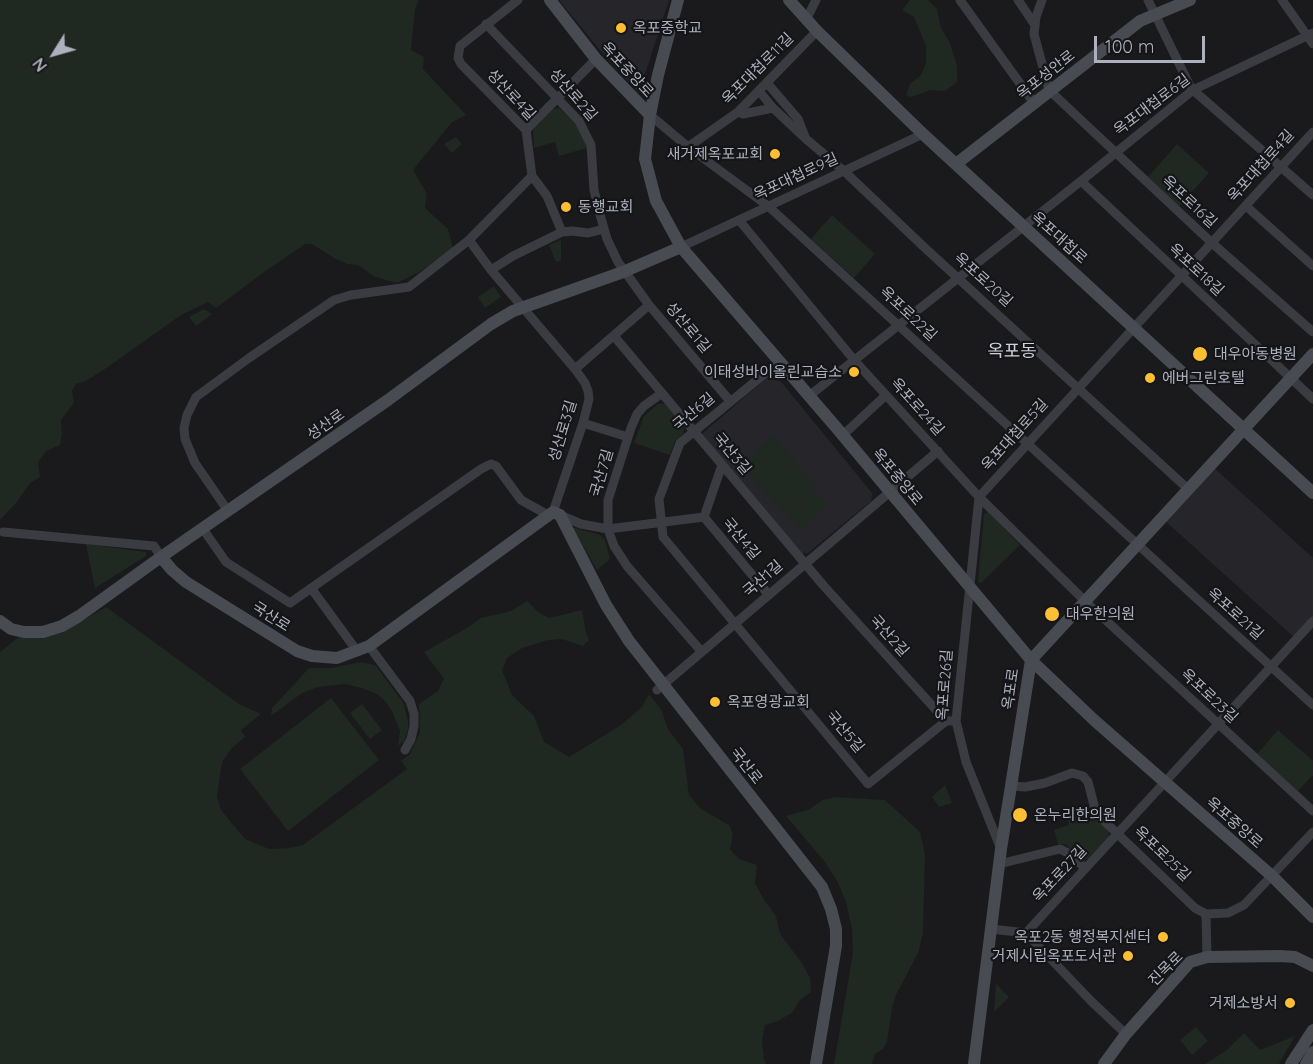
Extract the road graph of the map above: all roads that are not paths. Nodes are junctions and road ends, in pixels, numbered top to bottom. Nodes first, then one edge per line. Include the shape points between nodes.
1 (518, 0) edge
2 (550, 0) edge
3 (678, 0) edge
4 (789, 0) edge
5 (816, 0) edge
6 (960, 0) edge
7 (1017, 0) edge
8 (1042, 0) edge
9 (1148, 0) edge
10 (1190, 0) edge
11 (1282, 0) edge
12 (1157, 15) junction
13 (807, 18) junction
14 (486, 24) junction
15 (1035, 25) junction
16 (818, 31) junction
17 (1311, 38) edge
18 (596, 60) junction
19 (768, 83) junction
20 (1049, 90) junction
21 (1193, 90) junction
22 (759, 91) junction
23 (557, 98) junction
24 (1034, 103) junction
25 (774, 108) junction
26 (738, 112) junction
27 (650, 116) junction
28 (526, 130) junction
29 (1313, 132) edge
30 (923, 134) junction
31 (806, 139) junction
32 (688, 147) junction
33 (1115, 153) junction
34 (956, 164) junction
35 (1281, 166) junction
36 (844, 171) junction
37 (532, 176) junction
38 (1081, 181) junction
39 (1313, 195) edge
40 (768, 206) junction
41 (1246, 206) junction
42 (740, 220) junction
43 (1024, 225) junction
44 (604, 229) junction
45 (562, 232) junction
46 (469, 240) junction
47 (1212, 243) junction
48 (681, 247) junction
49 (1313, 266) edge
50 (490, 270) junction
51 (624, 272) junction
52 (1180, 276) junction
53 (958, 277) junction
54 (648, 305) junction
55 (523, 307) junction
56 (898, 326) junction
57 (1134, 327) junction
58 (1313, 332) edge
59 (614, 336) junction
60 (1313, 354) edge
61 (854, 360) junction
62 (779, 362) junction
63 (575, 369) junction
64 (1291, 379) junction
65 (1078, 388) junction
66 (662, 393) junction
67 (886, 395) junction
68 (809, 396) junction
69 (1313, 399) edge
70 (730, 401) junction
71 (583, 423) junction
72 (1244, 430) junction
73 (693, 432) junction
74 (843, 435) junction
75 (628, 437) junction
76 (1027, 445) junction
77 (938, 452) junction
78 (722, 465) junction
79 (1188, 489) junction
80 (889, 492) junction
81 (1313, 493) edge
82 (979, 497) junction
83 (228, 512) junction
84 (553, 514) junction
85 (704, 517) junction
86 (660, 524) junction
87 (203, 529) junction
88 (608, 530) junction
89 (3, 532) dead end
90 (1137, 545) junction
91 (161, 557) junction
92 (805, 563) junction
93 (968, 587) junction
94 (311, 588) junction
95 (768, 594) junction
96 (1086, 602) junction
97 (0, 621) edge
98 (1313, 621) edge
99 (735, 623) junction
100 (369, 646) junction
101 (357, 651) junction
102 (701, 651) junction
103 (1031, 660) junction
104 (1270, 667) junction
105 (660, 687) junction
106 (1313, 705) edge
107 (951, 721) junction
108 (1217, 724) junction
109 (405, 750) dead end
110 (1165, 783) junction
111 (1012, 786) junction
112 (1313, 811) edge
113 (1313, 832) edge
114 (1118, 833) junction
115 (1001, 849) junction
116 (999, 864) junction
117 (1085, 868) junction
118 (1272, 876) junction
119 (1206, 914) junction
120 (1313, 917) edge
121 (991, 929) junction
122 (1026, 933) junction
123 (1207, 957) junction
124 (1313, 966) edge
125 (1313, 1030) edge
126 (1126, 1034) junction
127 (1313, 1052) edge
128 (811, 1064) edge
129 (816, 1064) edge
130 (974, 1064) edge
131 (1104, 1064) edge
132 (1291, 1064) edge
133 (1306, 1064) edge

1 - 14 street, 성산로4길
2 - 18 street, 옥포중앙로
3 - 27 street
4 - 13 street, 옥포대첩로
5 - 13 street
6 - 24 street
7 - 15 street
8 - 15 street
9 - 12 street
10 - 12 street, 옥포성안로
11 - 17 street
12 - 20 street, 옥포성안로 via 1140,21
12 - 21 street
13 - 16 street, 옥포대첩로
14 - 23 street, 성산로2길
14 - 28 street, 성산로4길 via 460,46 458,58
15 - 20 street
16 - 19 street, 옥포대첩로11길
16 - 30 street, 옥포대첩로
17 - 21 street, 옥포대첩로6길
18 - 23 street
18 - 27 street, 옥포중앙로
19 - 22 street, 옥포대첩로11길
19 - 31 street via 798,119
20 - 24 street, 옥포성안로
20 - 33 street, 옥포로16길
21 - 33 street, 옥포대첩로6길
21 - 35 street
22 - 25 street, 옥포로20길
22 - 26 street, 옥포대첩로11길
23 - 28 street
23 - 44 street, 성산로2길 via 589,137 594,189
24 - 34 street, 옥포성안로
25 - 26 street
25 - 31 street, 옥포로20길
26 - 32 street, 옥포대첩로11길
27 - 32 street, 옥포로22길
27 - 48 street, 옥포중앙로 via 648,171 656,201
28 - 37 street, 성산로4길
29 - 35 street, 옥포대첩로4길
30 - 34 street, 옥포대첩로
30 - 36 street, 옥포대첩로9길
31 - 36 street, 옥포로20길
32 - 40 street, 옥포로22길
33 - 38 street, 옥포대첩로6길
33 - 47 street, 옥포로16길
34 - 43 street, 옥포대첩로
35 - 39 street
35 - 41 street, 옥포대첩로4길
36 - 40 street, 옥포대첩로9길
36 - 53 street, 옥포로20길
37 - 45 street via 547,196
37 - 46 street
38 - 43 street, 옥포대첩로6길
38 - 52 street, 옥포로18길
40 - 42 street, 옥포대첩로9길
40 - 56 street, 옥포로22길
41 - 47 street, 옥포대첩로4길
41 - 49 street
42 - 48 street, 옥포대첩로9길
42 - 61 street, 옥포로24길
43 - 53 street, 옥포대첩로6길
43 - 57 street, 옥포대첩로
44 - 45 street
44 - 51 street, 성산로2길
45 - 50 street
46 - 50 street
46 - 83 street via 409,286 334,300 196,397 187,415 185,439 195,463
47 - 52 street, 옥포대첩로4길
47 - 58 street, 옥포로16길
48 - 51 street, 성산로
48 - 62 street, 옥포중앙로
50 - 55 street
51 - 54 street, 성산로1길
51 - 55 street, 성산로
52 - 57 street, 옥포대첩로4길
52 - 64 street, 옥포로18길
53 - 56 street, 옥포대첩로6길
53 - 65 street, 옥포로20길
54 - 59 street
54 - 70 street, 성산로1길
55 - 63 street, 성산로3길
55 - 83 street, 성산로 via 491,324
56 - 61 street, 옥포대첩로6길
56 - 76 street, 옥포로22길
57 - 65 street, 옥포대첩로5길
57 - 72 street, 옥포대첩로
59 - 63 street
59 - 66 street, 국산3길
60 - 64 street, 옥포로
61 - 67 street, 옥포로24길
61 - 68 street, 옥포대첩로6길
62 - 68 street, 옥포중앙로
62 - 70 street, 국산6길
63 - 71 street, 성산로3길 via 585,383 589,399
64 - 69 street, 옥포로18길
64 - 72 street, 옥포로
65 - 76 street, 옥포대첩로5길
65 - 79 street, 옥포로20길
66 - 73 street, 국산3길
66 - 75 street, 국산7길 via 637,414
67 - 74 street
67 - 77 street, 옥포로24길
68 - 74 street, 옥포중앙로
70 - 73 street, 국산6길
71 - 75 street
71 - 84 street, 성산로3길
72 - 79 street, 옥포로
72 - 81 street, 옥포대첩로
73 - 78 street, 국산3길
73 - 86 street, 국산6길 via 680,443 659,499
74 - 80 street, 옥포중앙로
75 - 88 street, 국산7길 via 608,500
76 - 82 street, 옥포대첩로5길
76 - 90 street, 옥포로22길
77 - 80 street, 국산1길
77 - 82 street, 옥포로24길
78 - 85 street, 국산4길
78 - 92 street, 국산3길
79 - 90 street, 옥포로
80 - 92 street, 국산1길
80 - 93 street, 옥포중앙로
82 - 93 street
82 - 96 street, 옥포로24길
83 - 87 street, 성산로
84 - 88 street
84 - 94 street via 521,500 491,464
84 - 100 street, 국산로
84 - 105 street, 국산로 via 600,607
85 - 86 street
85 - 95 street, 국산4길
86 - 88 street
86 - 99 street, 국산6길 via 663,537
87 - 91 street, 성산로
87 - 94 street via 226,562 284,601 290,603
88 - 102 street, 국산7길 via 627,566
89 - 91 street via 154,546
90 - 96 street, 옥포로
90 - 104 street, 옥포로21길
91 - 97 street, 성산로 via 62,626 24,632
91 - 101 street, 국산로 via 186,582 297,651 336,658
92 - 95 street, 국산1길
92 - 107 street, 국산2길
93 - 103 street, 옥포중앙로
93 - 107 street, 옥포로26길
94 - 101 street
95 - 99 street, 국산1길
96 - 103 street, 옥포로
96 - 108 street, 옥포로23길
98 - 104 street, 옥포로27길
99 - 102 street, 국산1길
99 - 107 street, 국산5길 via 868,784
100 - 101 street, 국산로
100 - 109 street via 410,701 414,726
102 - 105 street, 국산1길
103 - 110 street, 옥포중앙로
103 - 111 street, 옥포로
104 - 106 street, 옥포로21길
104 - 108 street, 옥포로27길
105 - 128 street, 국산로 via 817,889 827,910 831,949
105 - 129 street, 국산로 via 822,887 836,929 836,953
107 - 115 street, 옥포로26길
108 - 110 street, 옥포로27길
108 - 112 street, 옥포로23길
110 - 114 street, 옥포로27길
110 - 118 street, 옥포중앙로
111 - 114 street, 옥포로25길 via 1045,783 1072,773 1083,776 1101,818
111 - 115 street, 옥포로
113 - 118 street
114 - 117 street, 옥포로27길
114 - 119 street, 옥포로25길
115 - 116 street, 옥포로
116 - 117 street via 1060,849
116 - 121 street, 옥포로
117 - 122 street, 옥포로27길
118 - 119 street via 1244,905
118 - 120 street, 옥포중앙로
119 - 123 street
121 - 122 street
121 - 130 street, 옥포로
122 - 126 street
123 - 124 street, 진목로 via 1287,956
123 - 126 street, 진목로 via 1187,965
125 - 132 street
126 - 131 street, 진목로
127 - 133 street

